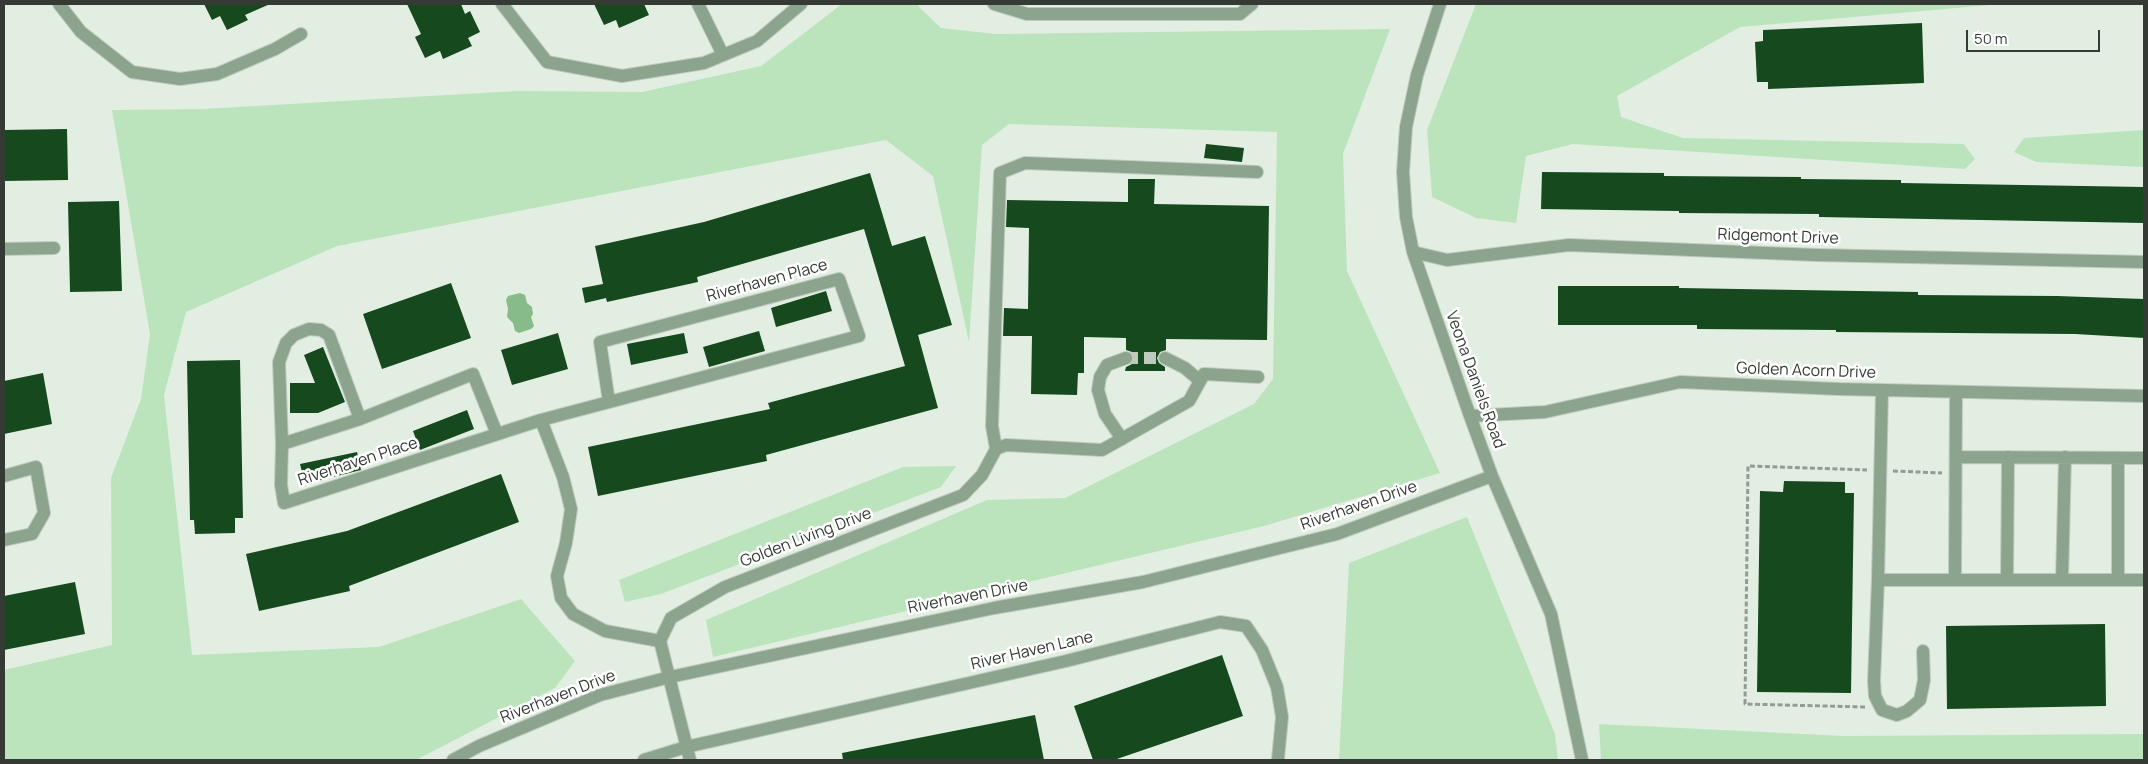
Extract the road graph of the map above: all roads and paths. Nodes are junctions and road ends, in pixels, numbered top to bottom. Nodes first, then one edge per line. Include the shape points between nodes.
1 (59, 4) edge
2 (502, 4) edge
3 (698, 4) edge
4 (801, 4) edge
5 (994, 4) edge
6 (1252, 4) edge
7 (1440, 4) edge
8 (301, 34) dead end
9 (723, 55) junction
10 (1257, 172) dead end
11 (54, 248) dead end
12 (4, 249) edge
13 (1413, 252) junction
14 (2144, 262) edge
15 (1126, 358) tunnel mouth
16 (1165, 358) tunnel mouth
17 (1258, 377) dead end
18 (1200, 381) junction
19 (1882, 390) junction
20 (1956, 392) junction
21 (2144, 396) edge
22 (609, 402) junction
23 (1470, 416) junction
24 (360, 419) junction
25 (541, 420) junction
26 (497, 434) junction
27 (1122, 439) junction
28 (282, 444) junction
29 (996, 449) junction
30 (1956, 457) junction
31 (2008, 457) junction
32 (2065, 457) junction
33 (2118, 458) junction
34 (2144, 458) edge
35 (1880, 471) junction
36 (1956, 474) junction
37 (4, 476) edge
38 (1492, 476) junction
39 (4, 540) edge
40 (1878, 580) junction
41 (1955, 580) junction
42 (2007, 580) junction
43 (2062, 580) junction
44 (2118, 580) junction
45 (2144, 580) edge
46 (660, 641) junction
47 (1923, 651) dead end
48 (670, 677) junction
49 (1880, 707) junction
50 (686, 747) junction
51 (453, 760) edge
52 (644, 760) edge
53 (690, 760) edge
54 (1277, 760) edge
55 (1582, 760) edge

1 - 8 street via 81,32 132,72 180,79 218,74
2 - 9 street via 547,62 622,76 704,63
3 - 9 street
4 - 9 street via 757,41
5 - 6 street via 1027,14 1240,14
7 - 13 street, Veona Daniels Road via 1417,75 1406,127 1403,172 1406,217
10 - 29 street via 1025,163 1000,173 992,426
11 - 12 street
13 - 14 street, Ridgemont Drive via 1447,260 1569,245 1816,255
13 - 23 street, Veona Daniels Road
15 - 27 street via 1107,365 1100,377 1098,390 1105,414
16 - 18 street via 1185,368
17 - 18 street via 1204,374
18 - 27 street via 1189,401
19 - 20 street, Golden Acorn Drive
19 - 23 street, Golden Acorn Drive via 1680,382 1545,412
19 - 35 street
20 - 21 street, Golden Acorn Drive
20 - 30 street
22 - 22 street, Riverhaven Place via 859,336 840,279 600,342
22 - 25 street, Riverhaven Place
23 - 38 street, Veona Daniels Road
24 - 26 street via 473,374
24 - 28 street
24 - 28 street, Riverhaven Place via 329,335 309,329 294,335 286,343 279,362
25 - 26 street, Riverhaven Place
25 - 46 street via 563,477 571,509 566,543 556,576 561,598 573,614 605,631
26 - 28 street, Riverhaven Place via 284,503
27 - 29 street via 1102,450 1006,445
29 - 46 street, Golden Living Drive via 982,475 963,495 725,587 671,618
30 - 31 street
30 - 36 street
31 - 32 street
31 - 42 street
32 - 33 street
32 - 43 street
33 - 34 street
33 - 44 street
35 - 36 path
35 - 40 street
35 - 49 path via 1748,466 1745,704
36 - 41 street
37 - 39 street via 36,467 44,513 32,534
38 - 48 street, Riverhaven Drive via 1337,534 1271,551 1143,582 994,608
38 - 55 street, Veona Daniels Road via 1551,614
40 - 41 street
40 - 49 street via 1874,681
41 - 42 street
42 - 43 street
43 - 44 street
44 - 45 street
46 - 48 street
47 - 49 street via 1924,680 1920,700 1896,715
48 - 50 street
48 - 51 street, Riverhaven Drive via 600,694
50 - 52 street, River Haven Lane
50 - 53 street
50 - 54 street, River Haven Lane via 1066,661 1220,622 1246,626 1262,650 1277,687 1282,717

